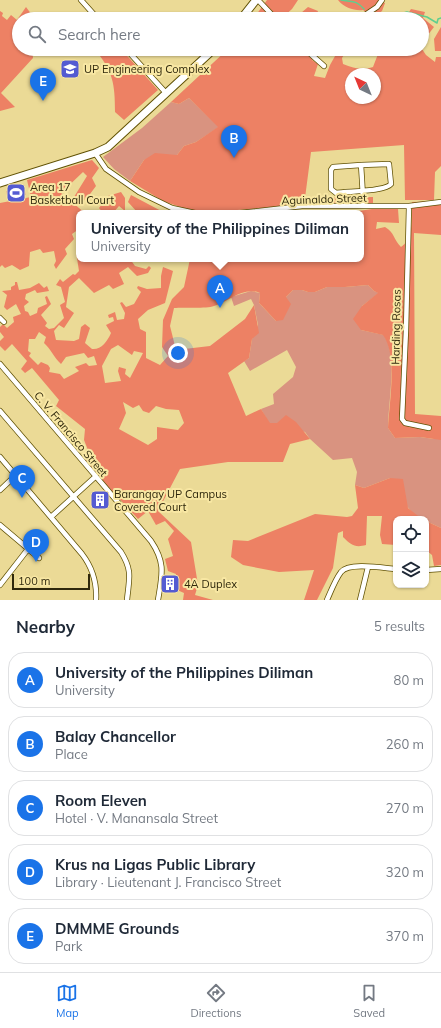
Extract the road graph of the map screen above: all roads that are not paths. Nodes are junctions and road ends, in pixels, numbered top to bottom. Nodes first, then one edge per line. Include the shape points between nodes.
1 (81, 0) edge
2 (257, 0) edge
3 (382, 0) edge
4 (92, 12) edge
5 (247, 12) edge
6 (269, 12) edge
7 (370, 12) edge
8 (132, 56) edge
9 (206, 56) edge
10 (313, 56) edge
11 (324, 66) dead end
12 (166, 93) junction
13 (95, 153) junction
14 (361, 165) junction
15 (0, 183) edge
16 (363, 190) junction
17 (441, 202) edge
18 (363, 206) junction
19 (408, 206) junction
20 (181, 210) edge
21 (267, 210) edge
22 (0, 364) edge
23 (0, 411) edge
24 (429, 428) dead end
25 (0, 457) edge
26 (16, 475) junction
27 (95, 477) junction
28 (0, 490) edge
29 (74, 497) junction
30 (51, 517) junction
31 (0, 525) edge
32 (28, 549) junction
33 (39, 558) dead end
34 (368, 567) junction
35 (393, 569) edge
36 (441, 569) edge
37 (429, 570) edge
38 (0, 585) edge
39 (96, 600) edge
40 (127, 600) edge
41 (158, 600) edge
42 (327, 600) edge
43 (360, 600) edge

1 - 4 street
2 - 5 main road
2 - 6 street
3 - 7 street
8 - 12 street
9 - 12 main road
10 - 11 street
12 - 13 main road via 108,147
13 - 15 main road
13 - 20 street via 106,169 139,192
14 - 16 street
14 - 16 street via 389,164 391,184 387,188
14 - 16 street via 333,167 331,189 336,193
16 - 18 street
17 - 19 street, Aguinaldo Street
18 - 19 street, Aguinaldo Street
18 - 21 street, Aguinaldo Street via 302,206
19 - 24 street, Harding Rosas via 402,418 405,423
22 - 27 street, C. V. Francisco Street
23 - 29 street
25 - 26 street
26 - 28 street
26 - 30 street
27 - 29 street
27 - 41 street, C. V. Francisco Street via 156,548 162,566
29 - 30 street
29 - 40 street via 121,552 128,565 130,571
30 - 39 street via 88,562
31 - 32 street
32 - 33 street
32 - 38 street
34 - 35 street
34 - 42 street via 354,566 342,571
34 - 43 street
36 - 37 street

